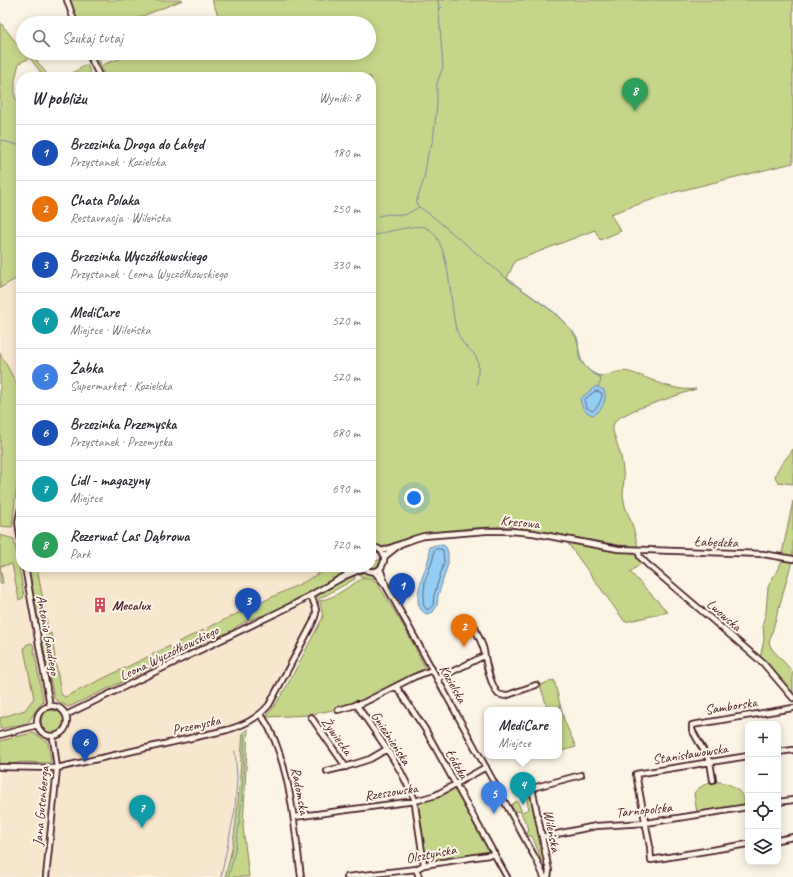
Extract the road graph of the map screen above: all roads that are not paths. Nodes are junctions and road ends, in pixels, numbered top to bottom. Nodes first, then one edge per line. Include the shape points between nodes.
1 (68, 0) edge
2 (73, 16) edge
3 (92, 60) edge
4 (98, 72) edge
5 (399, 545) junction
6 (376, 548) edge
7 (638, 550) junction
8 (382, 551) junction
9 (384, 557) junction
10 (793, 559) edge
11 (380, 569) junction
12 (376, 570) edge
13 (26, 572) edge
14 (349, 572) edge
15 (354, 572) edge
16 (375, 572) edge
17 (345, 576) junction
18 (386, 586) junction
19 (311, 596) junction
20 (465, 628) dead end
21 (484, 656) junction
22 (432, 670) junction
23 (438, 679) junction
24 (536, 685) dead end
25 (396, 686) junction
26 (793, 698) edge
27 (356, 704) junction
28 (50, 706) junction
29 (793, 708) edge
30 (338, 710) dead end
31 (260, 714) junction
32 (66, 715) junction
33 (311, 717) dead end
34 (38, 725) junction
35 (0, 735) edge
36 (54, 737) junction
37 (387, 750) junction
38 (793, 750) edge
39 (781, 752) edge
40 (745, 756) edge
41 (710, 762) junction
42 (0, 767) edge
43 (346, 767) junction
44 (486, 767) junction
45 (57, 768) junction
46 (327, 771) dead end
47 (581, 775) dead end
48 (713, 780) dead end
49 (456, 784) junction
50 (793, 800) edge
51 (414, 801) junction
52 (781, 802) edge
53 (745, 807) edge
54 (294, 817) junction
55 (646, 823) junction
56 (542, 837) junction
57 (793, 837) edge
58 (781, 839) edge
59 (745, 844) edge
60 (423, 854) junction
61 (495, 854) junction
62 (435, 863) junction
63 (424, 865) junction
64 (416, 869) junction
65 (46, 877) edge
66 (301, 877) edge
67 (347, 877) edge
68 (419, 877) edge
69 (507, 877) edge
70 (544, 877) edge
71 (548, 877) edge

1 - 2 street
3 - 4 street
5 - 7 street, Kresowa via 424,536 503,530 533,533 610,548
5 - 8 street, Kresowa
5 - 9 street, Kresowa
6 - 8 street
7 - 10 street, Łabędzka via 763,554
7 - 26 street, Lwowska via 640,557 648,565 763,664
8 - 9 street
9 - 11 street
11 - 12 street
11 - 18 street, Kozielska
13 - 28 street, Antonio Gaudiego
14 - 17 street, Leona Wyczółkowskiego
15 - 17 street, Leona Wyczółkowskiego
16 - 18 street, Kozielska
17 - 19 street, Leona Wyczółkowskiego
18 - 22 street, Kozielska
19 - 31 street, Przemyska via 317,610 316,617 275,695
19 - 32 street, Leona Wyczółkowskiego
20 - 21 street via 471,625 475,627
21 - 23 street
21 - 24 street via 498,694 505,696
22 - 23 street, Kozielska
22 - 25 street
23 - 44 street, Kozielska
25 - 27 street
25 - 49 street, Łódzka via 425,729
27 - 30 street
27 - 37 street, Gnieźnieńska
28 - 32 street via 60,708
28 - 34 street via 40,712
29 - 41 street, Samborska via 694,724 692,730
31 - 45 street, Przemyska via 246,724 227,730
31 - 54 street, Radomska via 267,721 283,764
32 - 36 street via 68,723 65,730
33 - 43 street, Żywiecka
34 - 35 street
34 - 36 street via 42,733
36 - 45 street, Jana Gutenberga
37 - 43 street, Żywiecka
37 - 51 street, Gnieźnieńska
38 - 39 street
40 - 41 street, Stanisławowska
41 - 48 street
41 - 55 street, Stanisławowska via 636,774
42 - 45 street, Przemyska
43 - 46 street, Żywiecka
44 - 49 street, Rzeszowska
44 - 70 street, Kozielska
45 - 65 street, Jana Gutenberga
47 - 56 street, Wileńska via 532,788
49 - 51 street, Rzeszowska via 436,795
49 - 61 street, Łódzka
50 - 52 street
51 - 54 street, Rzeszowska
51 - 60 street, Gnieźnieńska
53 - 55 street, Tarnopolska
54 - 66 street, Radomska
55 - 56 street, Tarnopolska via 596,826
55 - 59 street via 651,860
56 - 71 street, Wileńska
57 - 58 street
60 - 62 street via 426,859
60 - 63 street, Gnieźnieńska
61 - 62 street, Olsztyńska
61 - 69 street, Łódzka
62 - 63 street, Olsztyńska
63 - 64 street, Olsztyńska
64 - 67 street, Olsztyńska
64 - 68 street

